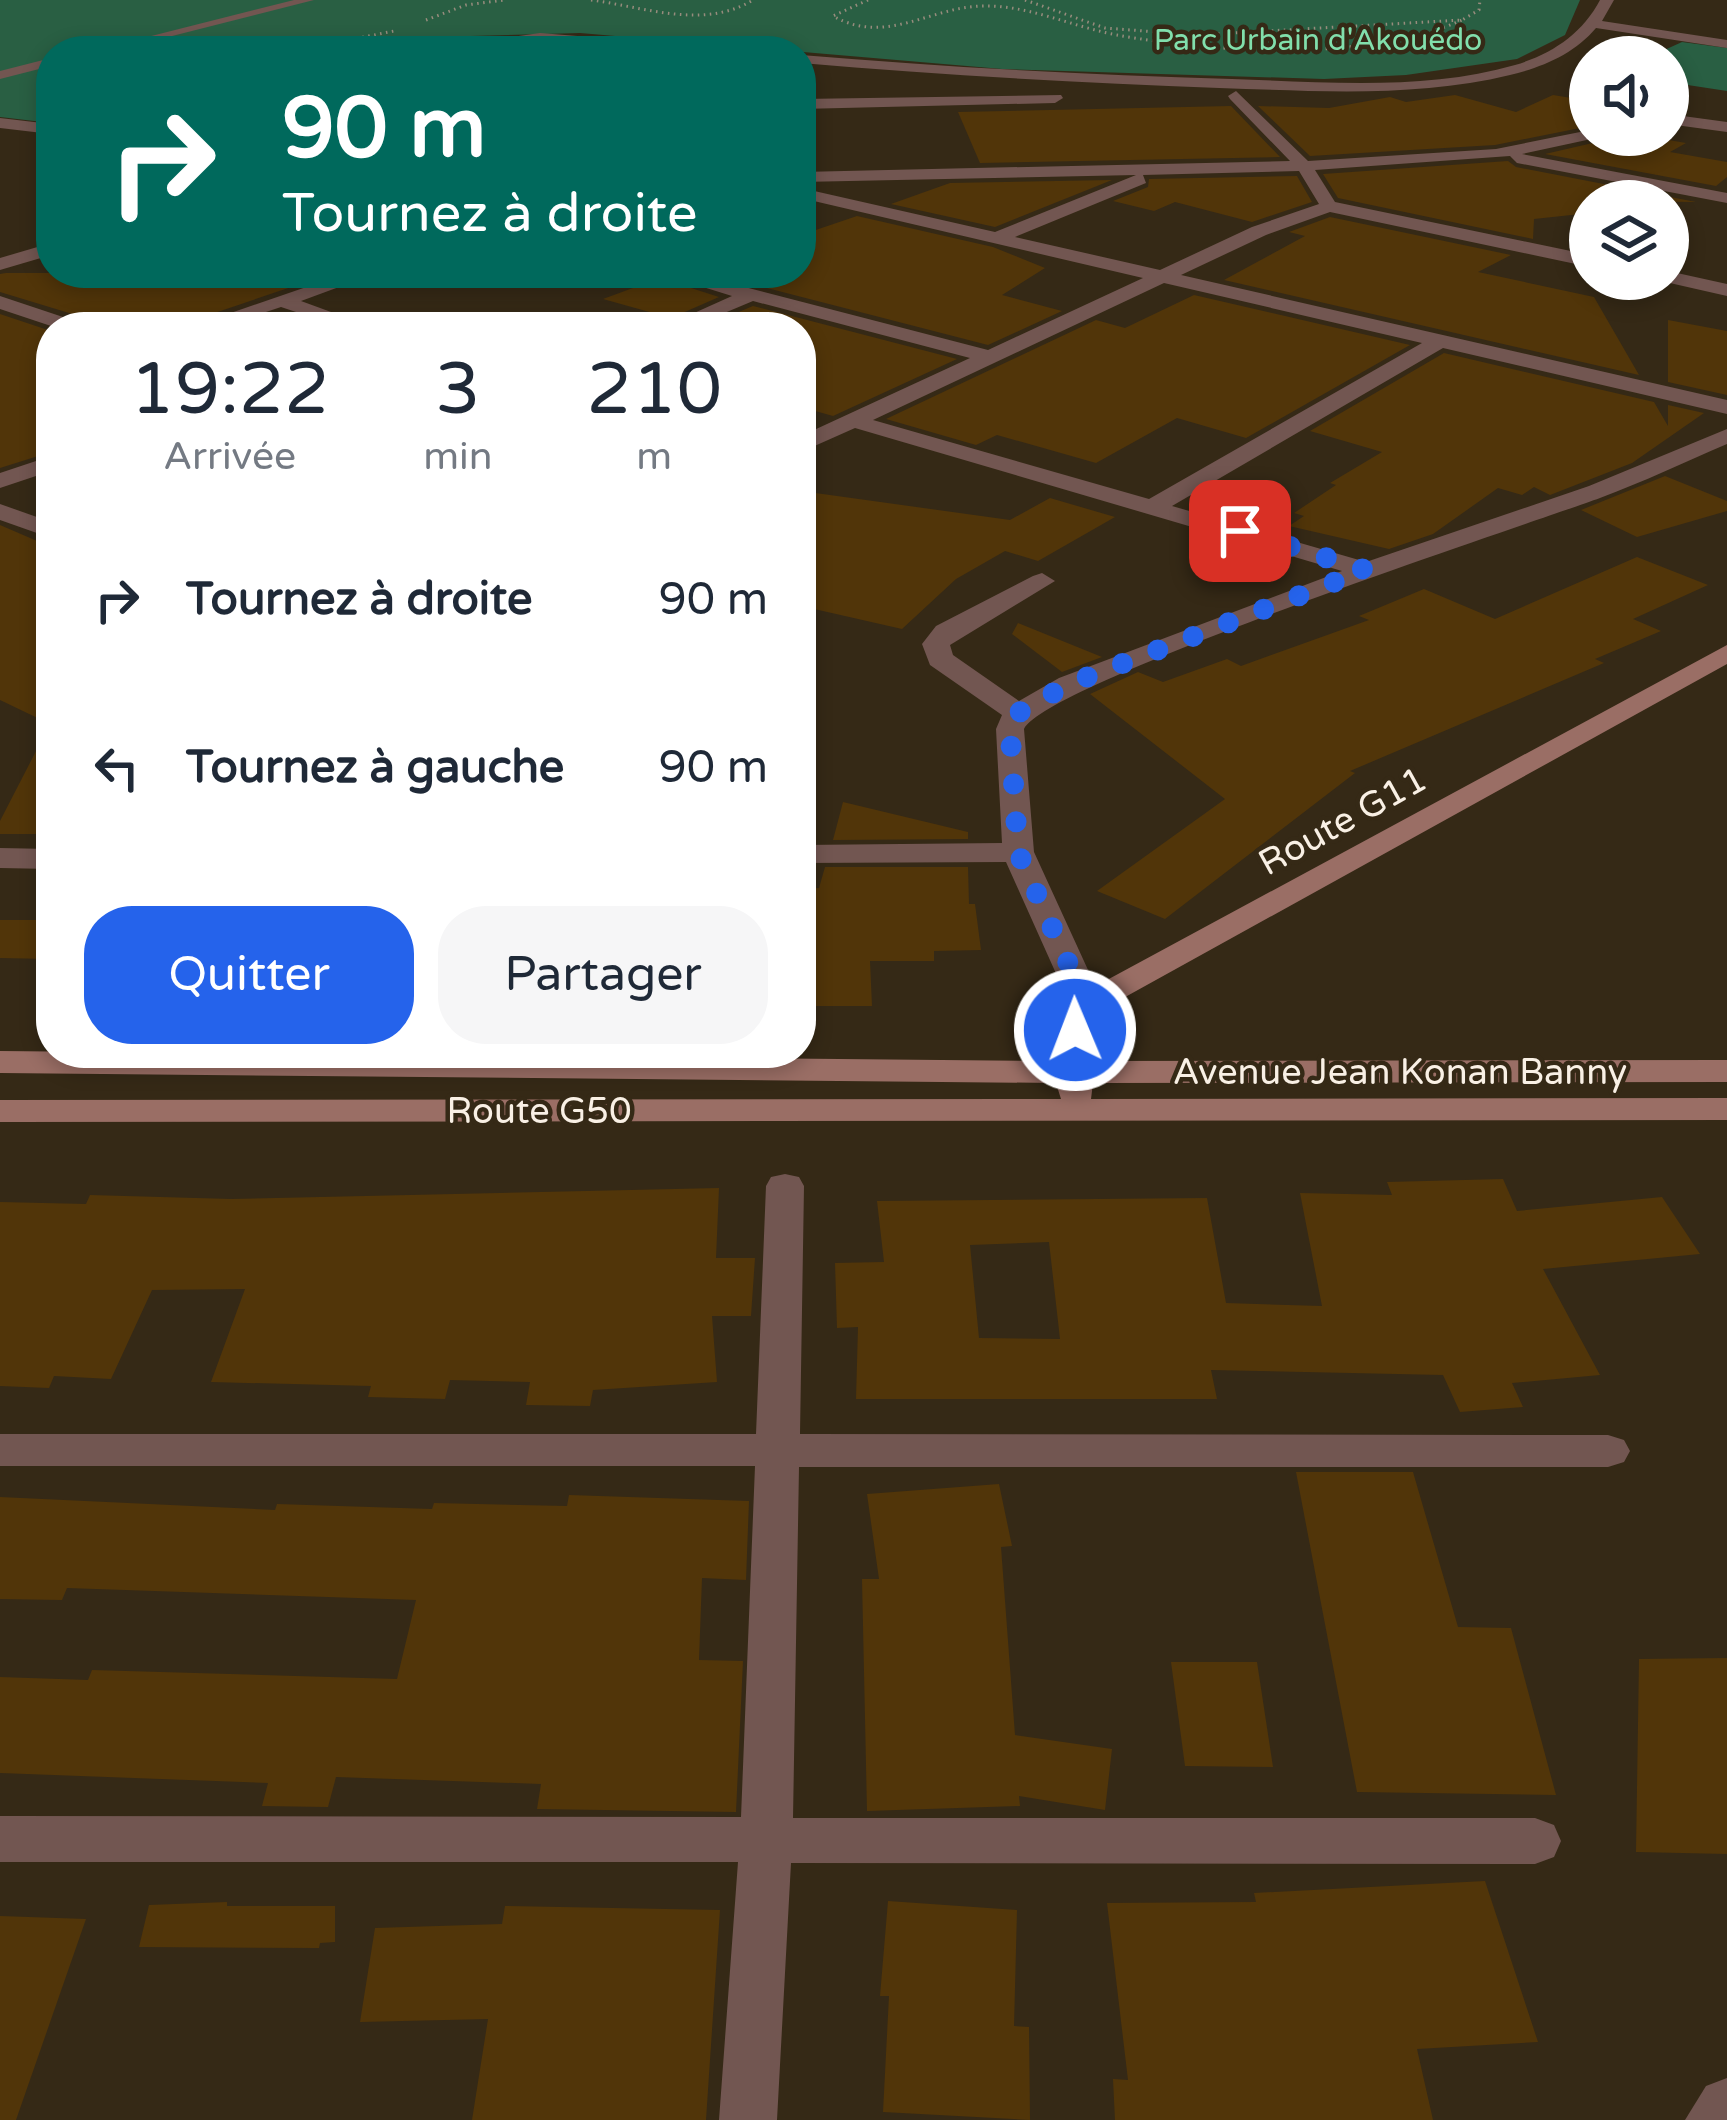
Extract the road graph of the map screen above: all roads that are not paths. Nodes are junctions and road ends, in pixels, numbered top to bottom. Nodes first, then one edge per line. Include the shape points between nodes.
1 (308, 0) edge
2 (1607, 0) edge
3 (1597, 24) junction
4 (160, 36) edge
5 (1727, 44) edge
6 (816, 60) edge
7 (36, 66) edge
8 (0, 75) edge
9 (1275, 86) junction
10 (1237, 95) junction
11 (1093, 97) dead end
12 (1071, 98) dead end
13 (816, 104) edge
14 (1689, 122) edge
15 (0, 123) edge
16 (36, 127) edge
17 (1727, 127) edge
18 (1569, 139) edge
19 (1496, 154) junction
20 (1304, 166) junction
21 (1160, 171) junction
22 (816, 177) edge
23 (816, 197) edge
24 (1727, 198) edge
25 (1329, 206) junction
26 (999, 237) junction
27 (36, 253) edge
28 (1569, 257) edge
29 (1727, 261) edge
30 (0, 264) edge
31 (1158, 278) junction
32 (1689, 282) edge
33 (1693, 283) junction
34 (321, 288) edge
35 (725, 288) edge
36 (1727, 290) edge
37 (751, 295) junction
38 (281, 301) junction
39 (0, 302) edge
40 (247, 312) edge
41 (315, 312) edge
42 (710, 312) edge
43 (36, 314) edge
44 (1436, 343) junction
45 (987, 356) junction
46 (1727, 407) edge
47 (850, 420) junction
48 (1727, 436) edge
49 (816, 437) edge
50 (36, 468) edge
51 (0, 481) edge
52 (1156, 505) junction
53 (0, 511) edge
54 (36, 525) edge
55 (1366, 570) junction
56 (1042, 581) dead end
57 (1727, 652) edge
58 (1018, 713) junction
59 (1018, 852) junction
60 (816, 854) edge
61 (0, 858) edge
62 (36, 859) edge
63 (1088, 1007) junction
64 (36, 1061) edge
65 (0, 1062) edge
66 (500, 1068) edge
67 (1727, 1071) edge
68 (1076, 1090) junction
69 (1727, 1109) edge
70 (0, 1111) edge
71 (785, 1186) dead end
72 (0, 1450) edge
73 (778, 1450) junction
74 (1608, 1451) dead end
75 (0, 1839) edge
76 (766, 1840) junction
77 (1534, 1841) dead end
78 (1727, 2106) edge
79 (748, 2120) edge
80 (1714, 2120) edge

1 - 4 lane
2 - 3 street
3 - 5 street
3 - 9 street via 1575,44 1492,75
6 - 9 street
7 - 8 lane
9 - 10 street
10 - 11 street
10 - 20 street
12 - 13 street
14 - 17 street
15 - 16 street
18 - 19 street
19 - 20 street
19 - 24 street
20 - 21 street
20 - 25 street
21 - 22 street
21 - 26 street
23 - 26 street
25 - 28 street
25 - 31 street
26 - 31 street
27 - 30 street
29 - 33 street
31 - 44 street
31 - 45 street
32 - 33 street
33 - 36 street
34 - 38 street
35 - 37 street
37 - 42 street
37 - 45 street
38 - 40 street
38 - 41 street
39 - 43 street
44 - 46 street
44 - 52 street
45 - 47 street
47 - 49 street
47 - 52 street
48 - 55 street via 1597,491
50 - 51 street
52 - 55 street
53 - 54 street
55 - 58 street via 1069,684
56 - 58 street via 937,644 940,659
57 - 63 street, Route G11
58 - 59 street via 1010,729
59 - 60 street
59 - 63 street
61 - 62 street
63 - 68 street via 1075,1030
64 - 65 street, Route G50
66 - 68 street, Route G50
67 - 68 street, Avenue Jean Konan Banny
68 - 69 street, Avenue Jean Konan Banny
68 - 70 street, Route G50
71 - 73 street
72 - 73 street
73 - 74 street
73 - 76 street
75 - 76 street
76 - 77 street
76 - 79 street
78 - 80 street

